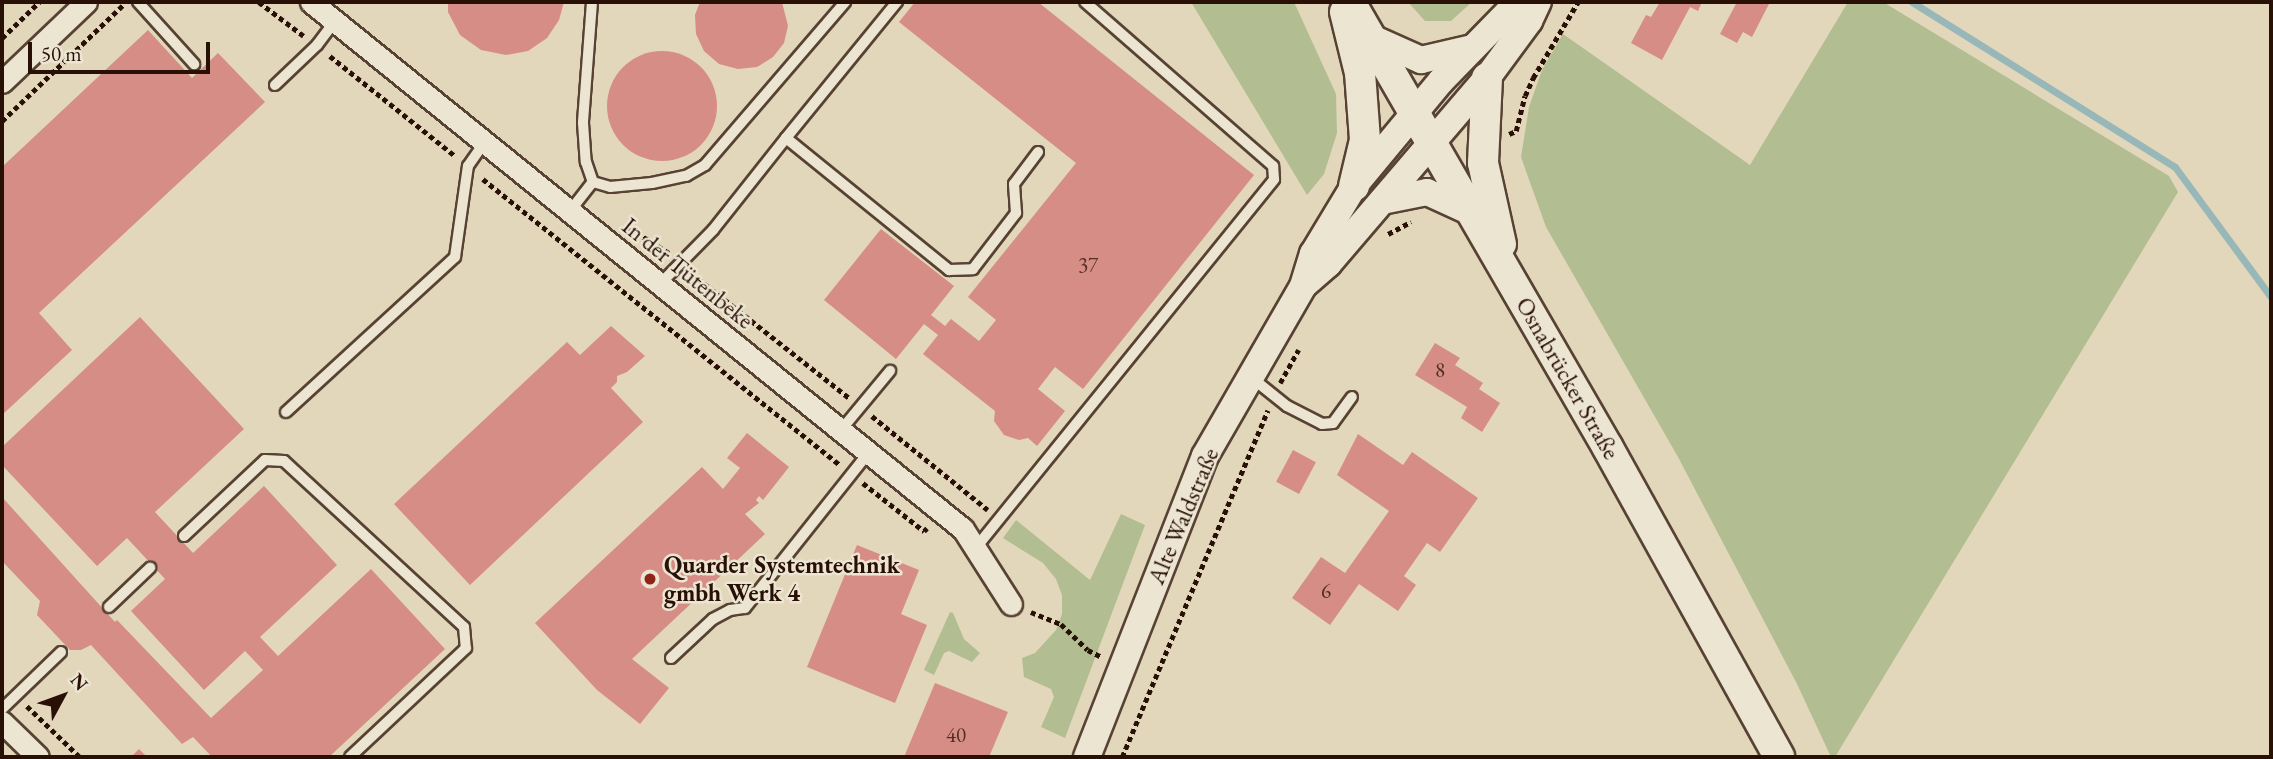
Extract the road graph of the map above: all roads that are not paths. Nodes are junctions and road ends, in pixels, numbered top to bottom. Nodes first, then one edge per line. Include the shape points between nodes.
1 (86, 2) edge
2 (138, 2) edge
3 (311, 2) edge
4 (592, 2) edge
5 (845, 2) edge
6 (897, 2) edge
7 (1085, 2) edge
8 (1343, 2) edge
9 (1350, 2) edge
10 (1518, 2) edge
11 (1538, 2) edge
12 (335, 21) junction
13 (1371, 38) junction
14 (1472, 48) junction
15 (194, 64) dead end
16 (1487, 78) junction
17 (2, 82) edge
18 (275, 85) dead end
19 (1414, 113) junction
20 (786, 138) junction
21 (1431, 141) junction
22 (485, 142) junction
23 (1038, 152) dead end
24 (593, 182) junction
25 (1354, 186) junction
26 (1382, 201) junction
27 (570, 211) junction
28 (1473, 213) junction
29 (1507, 271) junction
30 (660, 284) junction
31 (1303, 286) junction
32 (890, 371) dead end
33 (1250, 376) junction
34 (1352, 397) dead end
35 (286, 412) dead end
36 (841, 430) junction
37 (869, 452) junction
38 (184, 536) dead end
39 (974, 550) junction
40 (150, 568) dead end
41 (1010, 604) road end
42 (109, 607) dead end
43 (61, 652) dead end
44 (671, 658) dead end
45 (2, 709) edge
46 (2, 722) edge
47 (37, 757) edge
48 (350, 757) edge
49 (1087, 757) edge
50 (1779, 757) edge

1 - 17 street
2 - 15 lane
3 - 12 street, In der Tütenbeke
4 - 24 lane via 583,123 586,162
5 - 24 lane via 705,165 686,176 652,183 610,187
6 - 20 lane
7 - 39 lane via 1273,166 1274,179
8 - 25 main road via 1360,73 1365,140
9 - 13 main road, Osnabrücker Straße
10 - 14 street, Alte Waldstraße
11 - 16 street, Alte Waldstraße
12 - 18 lane
12 - 22 street, In der Tütenbeke
13 - 14 street via 1421,60
13 - 19 main road, Osnabrücker Straße
14 - 19 street, Alte Waldstraße
16 - 21 street, Alte Waldstraße
16 - 29 main road via 1483,163
19 - 21 main road, Osnabrücker Straße
19 - 25 street, Alte Waldstraße
20 - 23 lane via 949,270 973,269 1016,213 1014,184
20 - 30 lane via 713,230
21 - 26 street, Alte Waldstraße
21 - 28 main road, Osnabrücker Straße
22 - 27 street, In der Tütenbeke
22 - 35 lane via 468,166 455,257
24 - 27 lane
25 - 31 street, Alte Waldstraße via 1313,254
26 - 28 street via 1427,192
26 - 31 street, Alte Waldstraße
27 - 30 street, In der Tütenbeke
28 - 29 main road, Osnabrücker Straße
29 - 50 main road, Osnabrücker Straße
30 - 36 street, In der Tütenbeke
31 - 33 street, Alte Waldstraße
32 - 36 lane
33 - 34 lane via 1287,406 1322,424 1333,424
33 - 49 street, Alte Waldstraße via 1205,456
36 - 37 street, In der Tütenbeke
37 - 39 street, In der Tütenbeke via 963,529
37 - 44 lane via 745,608 713,619
38 - 48 lane via 265,460 284,461 464,627 467,648
39 - 41 street, In der Tütenbeke
40 - 42 lane
43 - 45 lane
46 - 47 street

